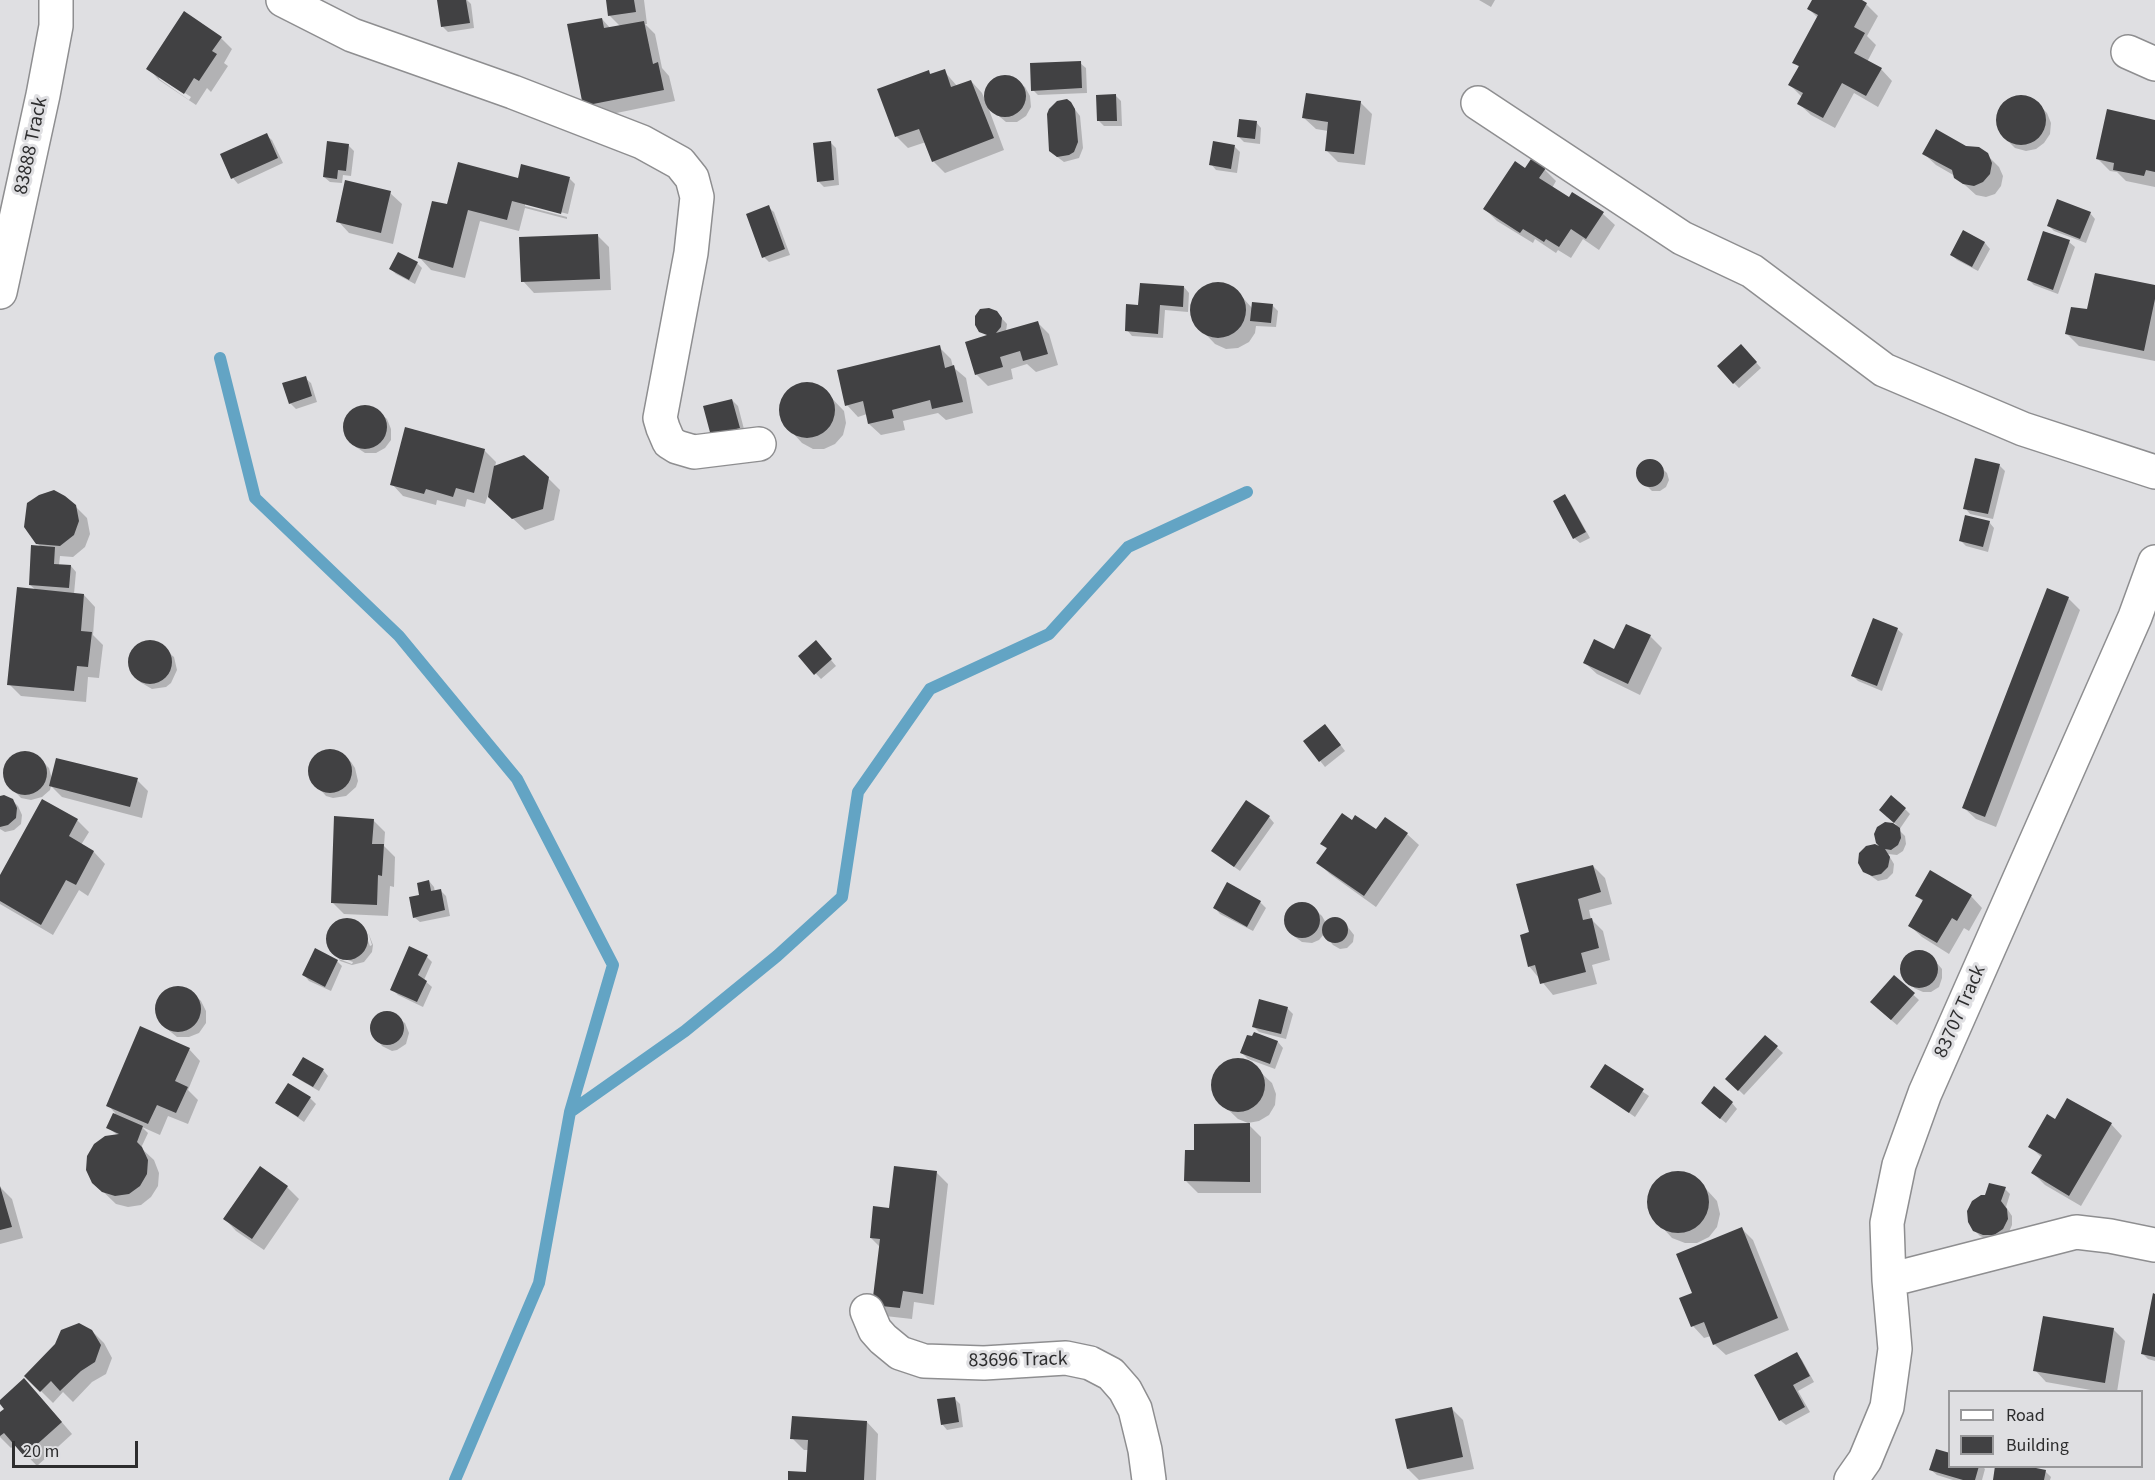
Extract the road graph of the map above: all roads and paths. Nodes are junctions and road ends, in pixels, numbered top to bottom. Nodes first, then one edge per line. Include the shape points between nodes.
1 (56, 0) edge
2 (283, 0) edge
3 (1478, 103) dead end
4 (0, 291) edge
5 (759, 444) dead end
6 (2155, 472) edge
7 (2155, 562) edge
8 (2155, 1245) edge
9 (1889, 1280) junction
10 (867, 1311) dead end
11 (1149, 1480) edge
12 (1851, 1480) edge

1 - 4 street, 83888 Track via 56,26 43,95
2 - 5 street via 352,35 642,142 680,163 692,178 697,196 691,253 660,418 669,442 694,452
3 - 6 street via 1682,238 1752,271 1884,370 2023,429
7 - 9 street, 83707 Track via 2135,617 1925,1093 1899,1165 1887,1223
8 - 9 street via 2076,1232
9 - 12 street, 83707 Track via 1895,1349 1887,1407 1865,1460
10 - 11 street, 83696 Track via 883,1339 900,1353 924,1361 984,1363 1066,1358 1090,1363 1111,1374 1135,1409

